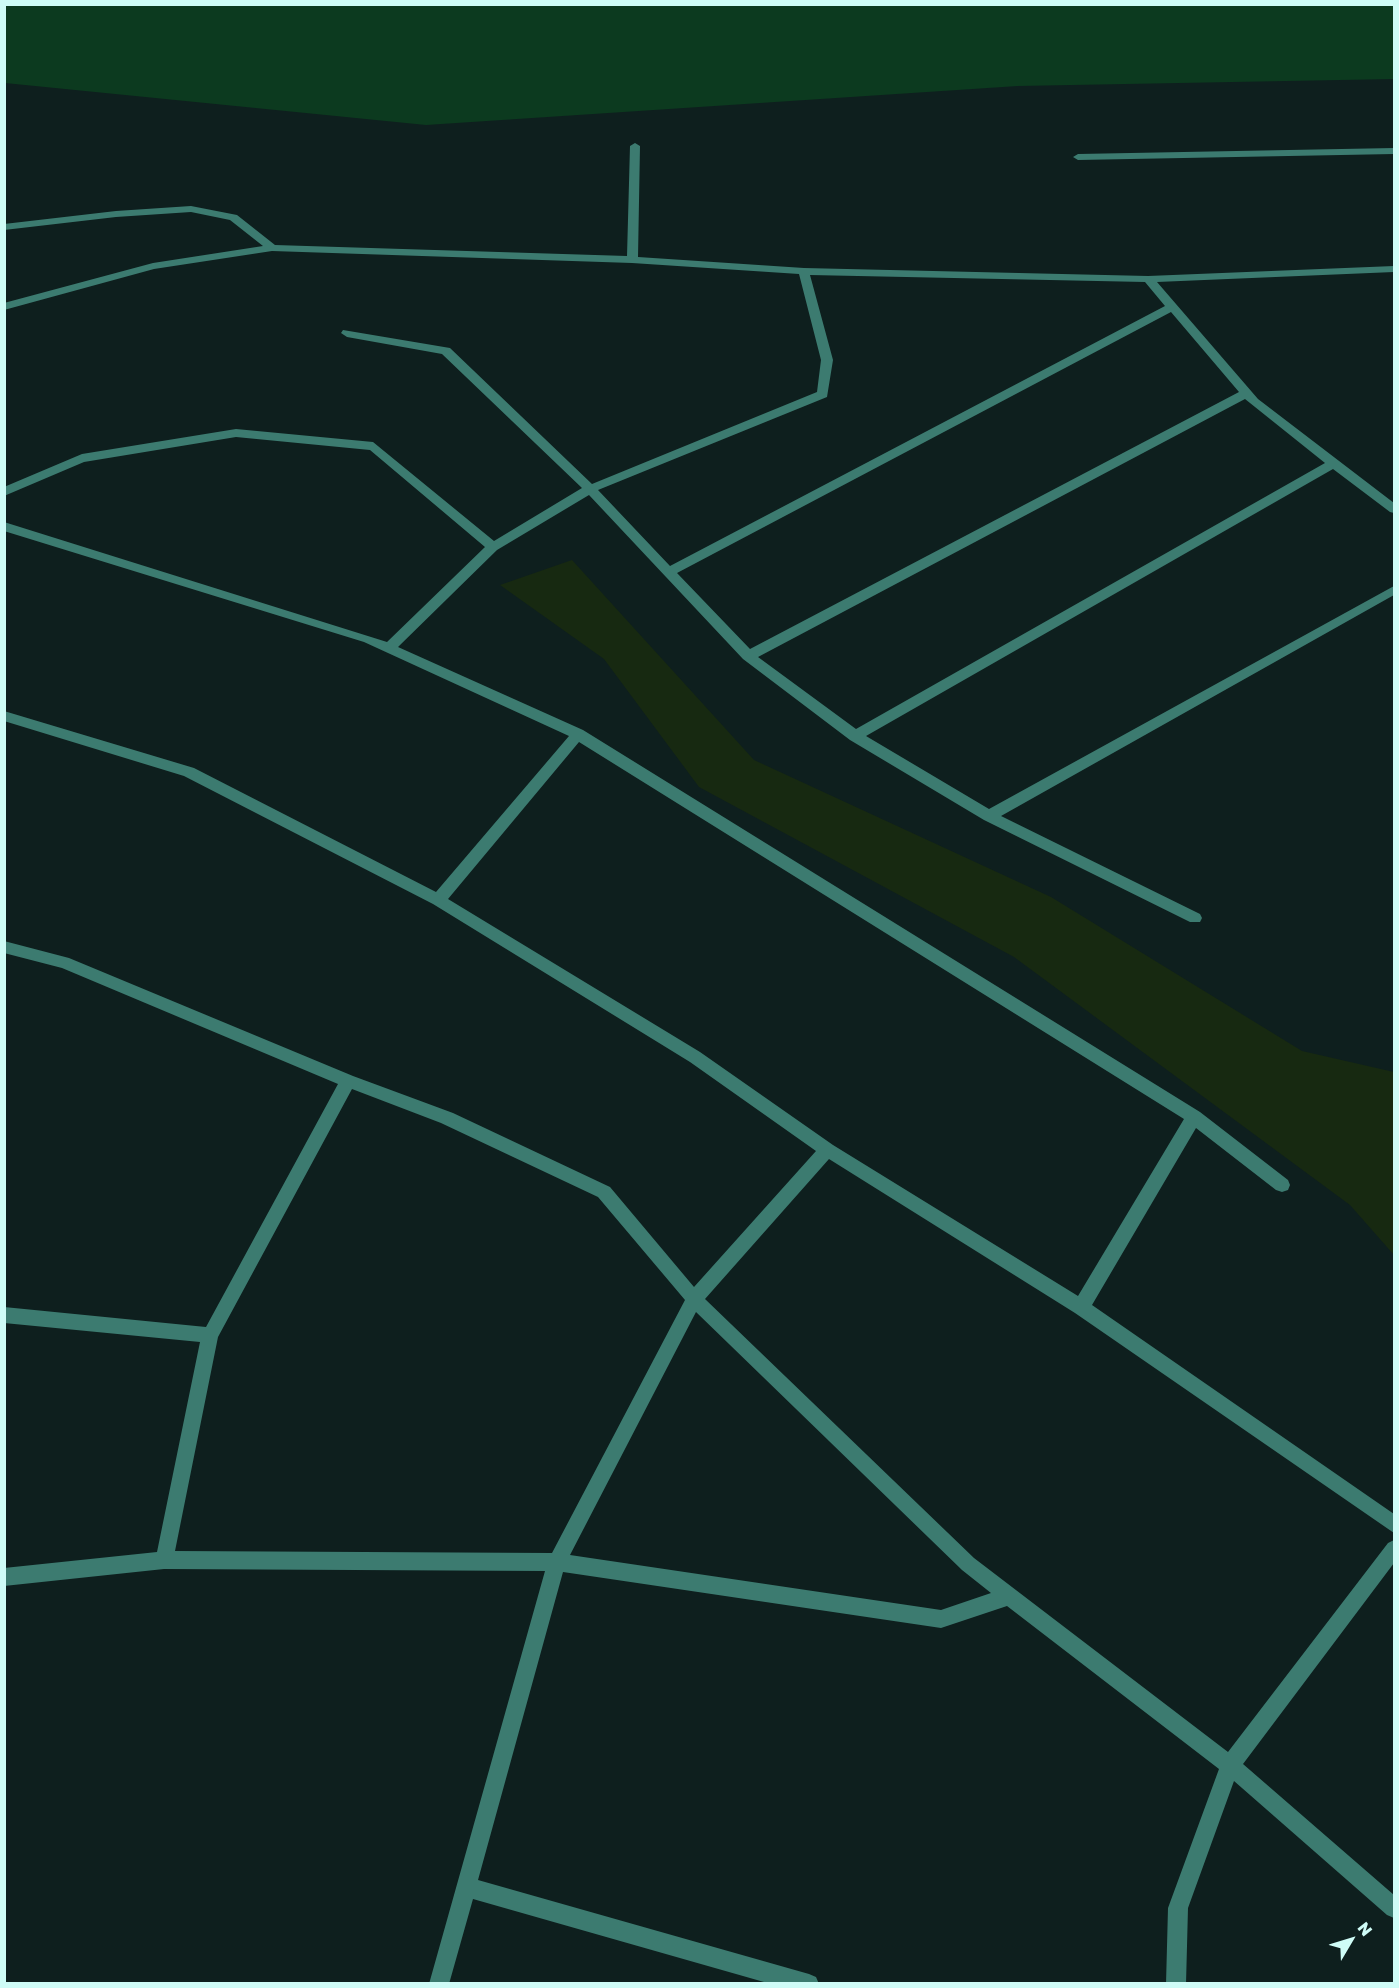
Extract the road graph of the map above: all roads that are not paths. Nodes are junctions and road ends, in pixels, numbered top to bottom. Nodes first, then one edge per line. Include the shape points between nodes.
1 (635, 146) dead end
2 (1395, 151) edge
3 (1078, 157) dead end
4 (4, 227) edge
5 (272, 248) junction
6 (632, 260) junction
7 (1395, 269) edge
8 (804, 271) junction
9 (1148, 279) junction
10 (4, 307) edge
11 (1172, 307) junction
12 (347, 333) dead end
13 (1246, 393) junction
14 (1334, 463) junction
15 (590, 489) junction
16 (4, 492) edge
17 (1395, 509) edge
18 (4, 526) edge
19 (493, 547) junction
20 (669, 572) junction
21 (1395, 590) edge
22 (387, 649) junction
23 (748, 656) junction
24 (4, 716) edge
25 (578, 734) junction
26 (855, 736) junction
27 (989, 816) junction
28 (438, 900) junction
29 (1195, 918) dead end
30 (4, 947) edge
31 (348, 1081) junction
32 (1194, 1117) junction
33 (827, 1150) junction
34 (1281, 1185) dead end
35 (694, 1299) junction
36 (1081, 1307) junction
37 (4, 1315) edge
38 (210, 1335) junction
39 (1395, 1524) edge
40 (1395, 1549) edge
41 (164, 1560) junction
42 (557, 1562) junction
43 (4, 1577) edge
44 (1009, 1596) junction
45 (1230, 1765) junction
46 (467, 1887) junction
47 (1395, 1908) edge
48 (439, 1983) edge
49 (809, 1983) edge
50 (1176, 1983) edge

1 - 6 street
2 - 3 street
4 - 5 street via 191,209 232,217
5 - 6 street
5 - 10 street via 153,266
6 - 8 street
7 - 9 street
8 - 9 street
8 - 15 street via 828,360 823,394
9 - 11 street
11 - 13 street
11 - 20 street
12 - 15 street via 446,351
13 - 14 street
13 - 23 street
14 - 17 street
14 - 26 street
15 - 19 street
15 - 20 street
16 - 19 street via 82,458 236,433 373,446
18 - 22 street via 369,639
19 - 22 street
20 - 23 street
21 - 27 street
22 - 25 street
23 - 26 street
24 - 28 street via 189,771
25 - 28 street
25 - 32 street
26 - 27 street
27 - 29 street
28 - 33 street via 695,1057
30 - 31 street via 64,962
31 - 35 street via 447,1118 604,1192
31 - 38 street
32 - 34 street
32 - 36 street
33 - 35 street
33 - 36 street
35 - 42 street
35 - 44 street via 968,1564
36 - 39 street
37 - 38 street
38 - 41 street
40 - 45 street
41 - 42 street
41 - 43 street
42 - 44 street via 940,1619
42 - 46 street
44 - 45 street
45 - 47 street
45 - 50 street via 1178,1908
46 - 48 street
46 - 49 street

